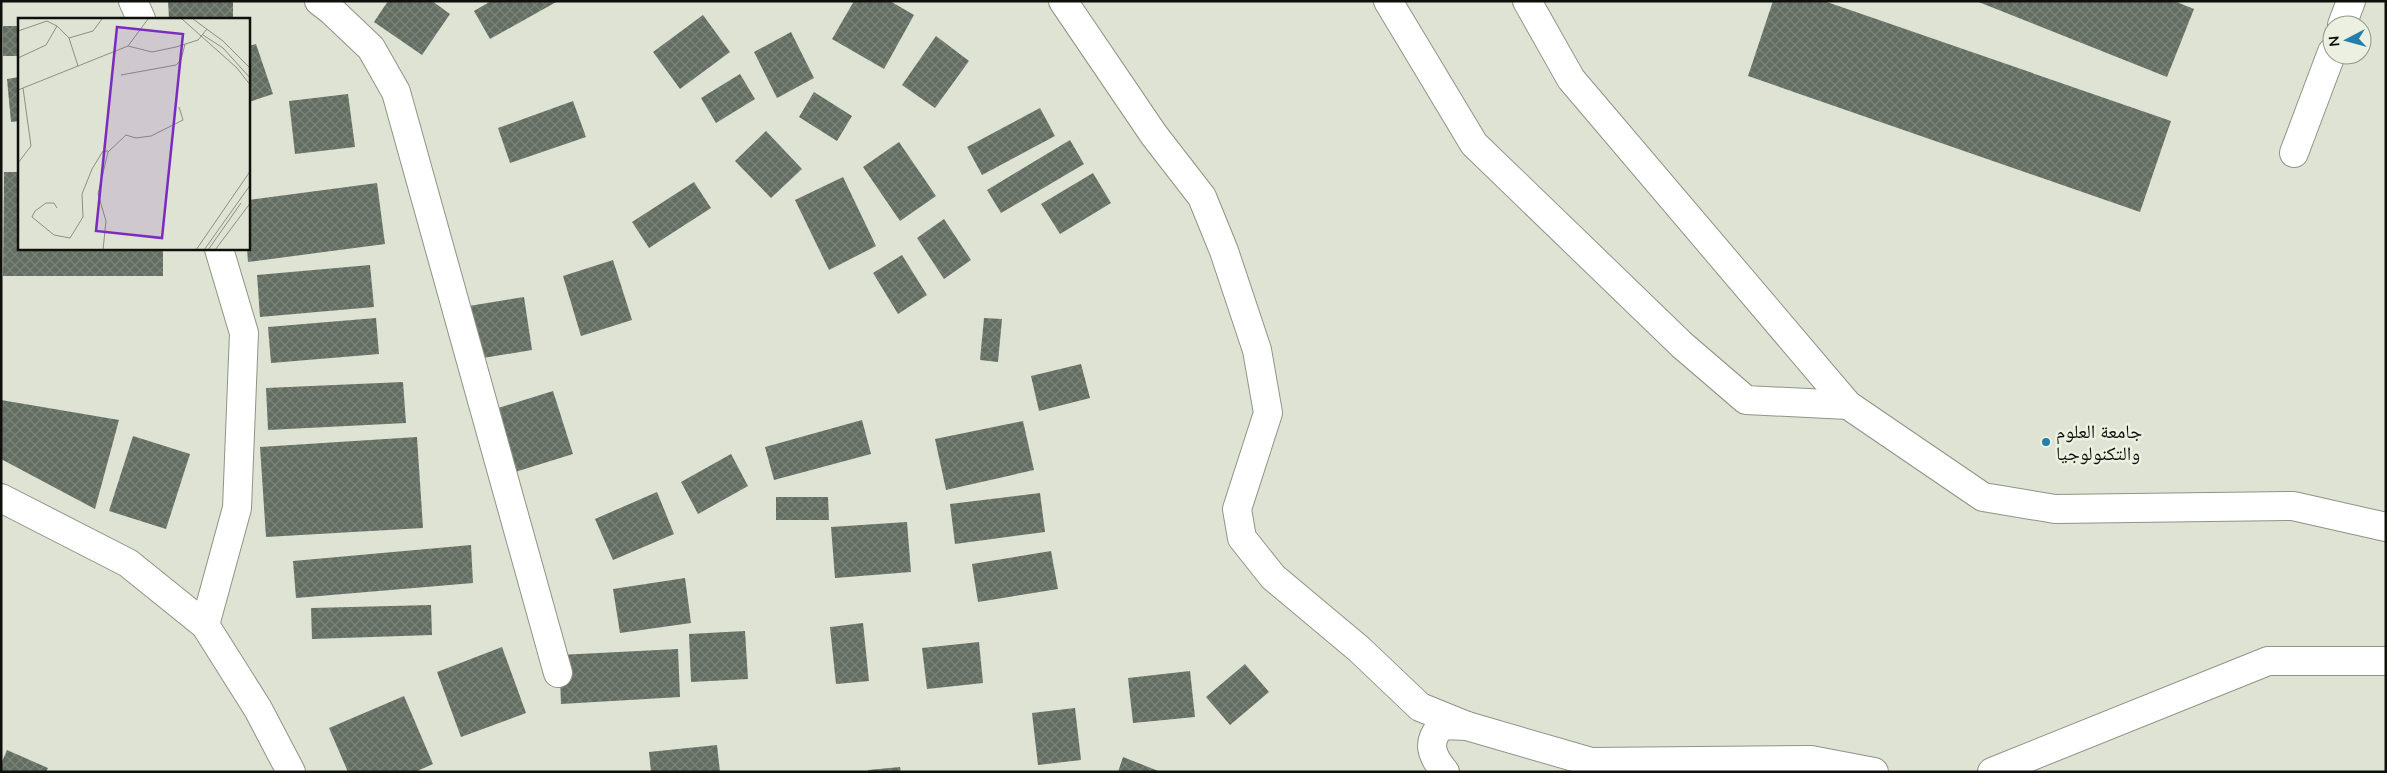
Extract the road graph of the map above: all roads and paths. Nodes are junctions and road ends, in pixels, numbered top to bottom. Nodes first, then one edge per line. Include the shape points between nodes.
1 (133, 1) edge
2 (319, 1) edge
3 (1063, 1) edge
4 (1388, 1) edge
5 (1526, 1) edge
6 (2351, 1) edge
7 (2346, 15) edge
8 (141, 18) edge
9 (2327, 65) edge
10 (2294, 153) dead end
11 (219, 250) edge
12 (1848, 405) junction
13 (1, 498) edge
14 (2386, 527) edge
15 (205, 625) junction
16 (2386, 661) edge
17 (558, 672) dead end
18 (1467, 726) junction
19 (290, 772) edge
20 (1445, 772) edge
21 (1874, 772) edge
22 (1992, 772) edge

1 - 8 street
2 - 17 street via 371,48 396,92
3 - 18 street via 1154,135 1202,197 1257,350 1268,413 1237,509 1242,538 1273,577 1359,649 1420,706
4 - 12 street via 1474,144 1682,346 1746,400
5 - 12 street via 1570,79
6 - 7 street
9 - 10 street
11 - 15 street via 244,333 237,508
12 - 14 street via 1983,497 2055,509 2293,506
13 - 15 street via 128,563
15 - 19 street via 258,709
16 - 22 street via 2268,661
18 - 20 street via 1442,725 1433,734 1432,753
18 - 21 street via 1591,762 1812,760

